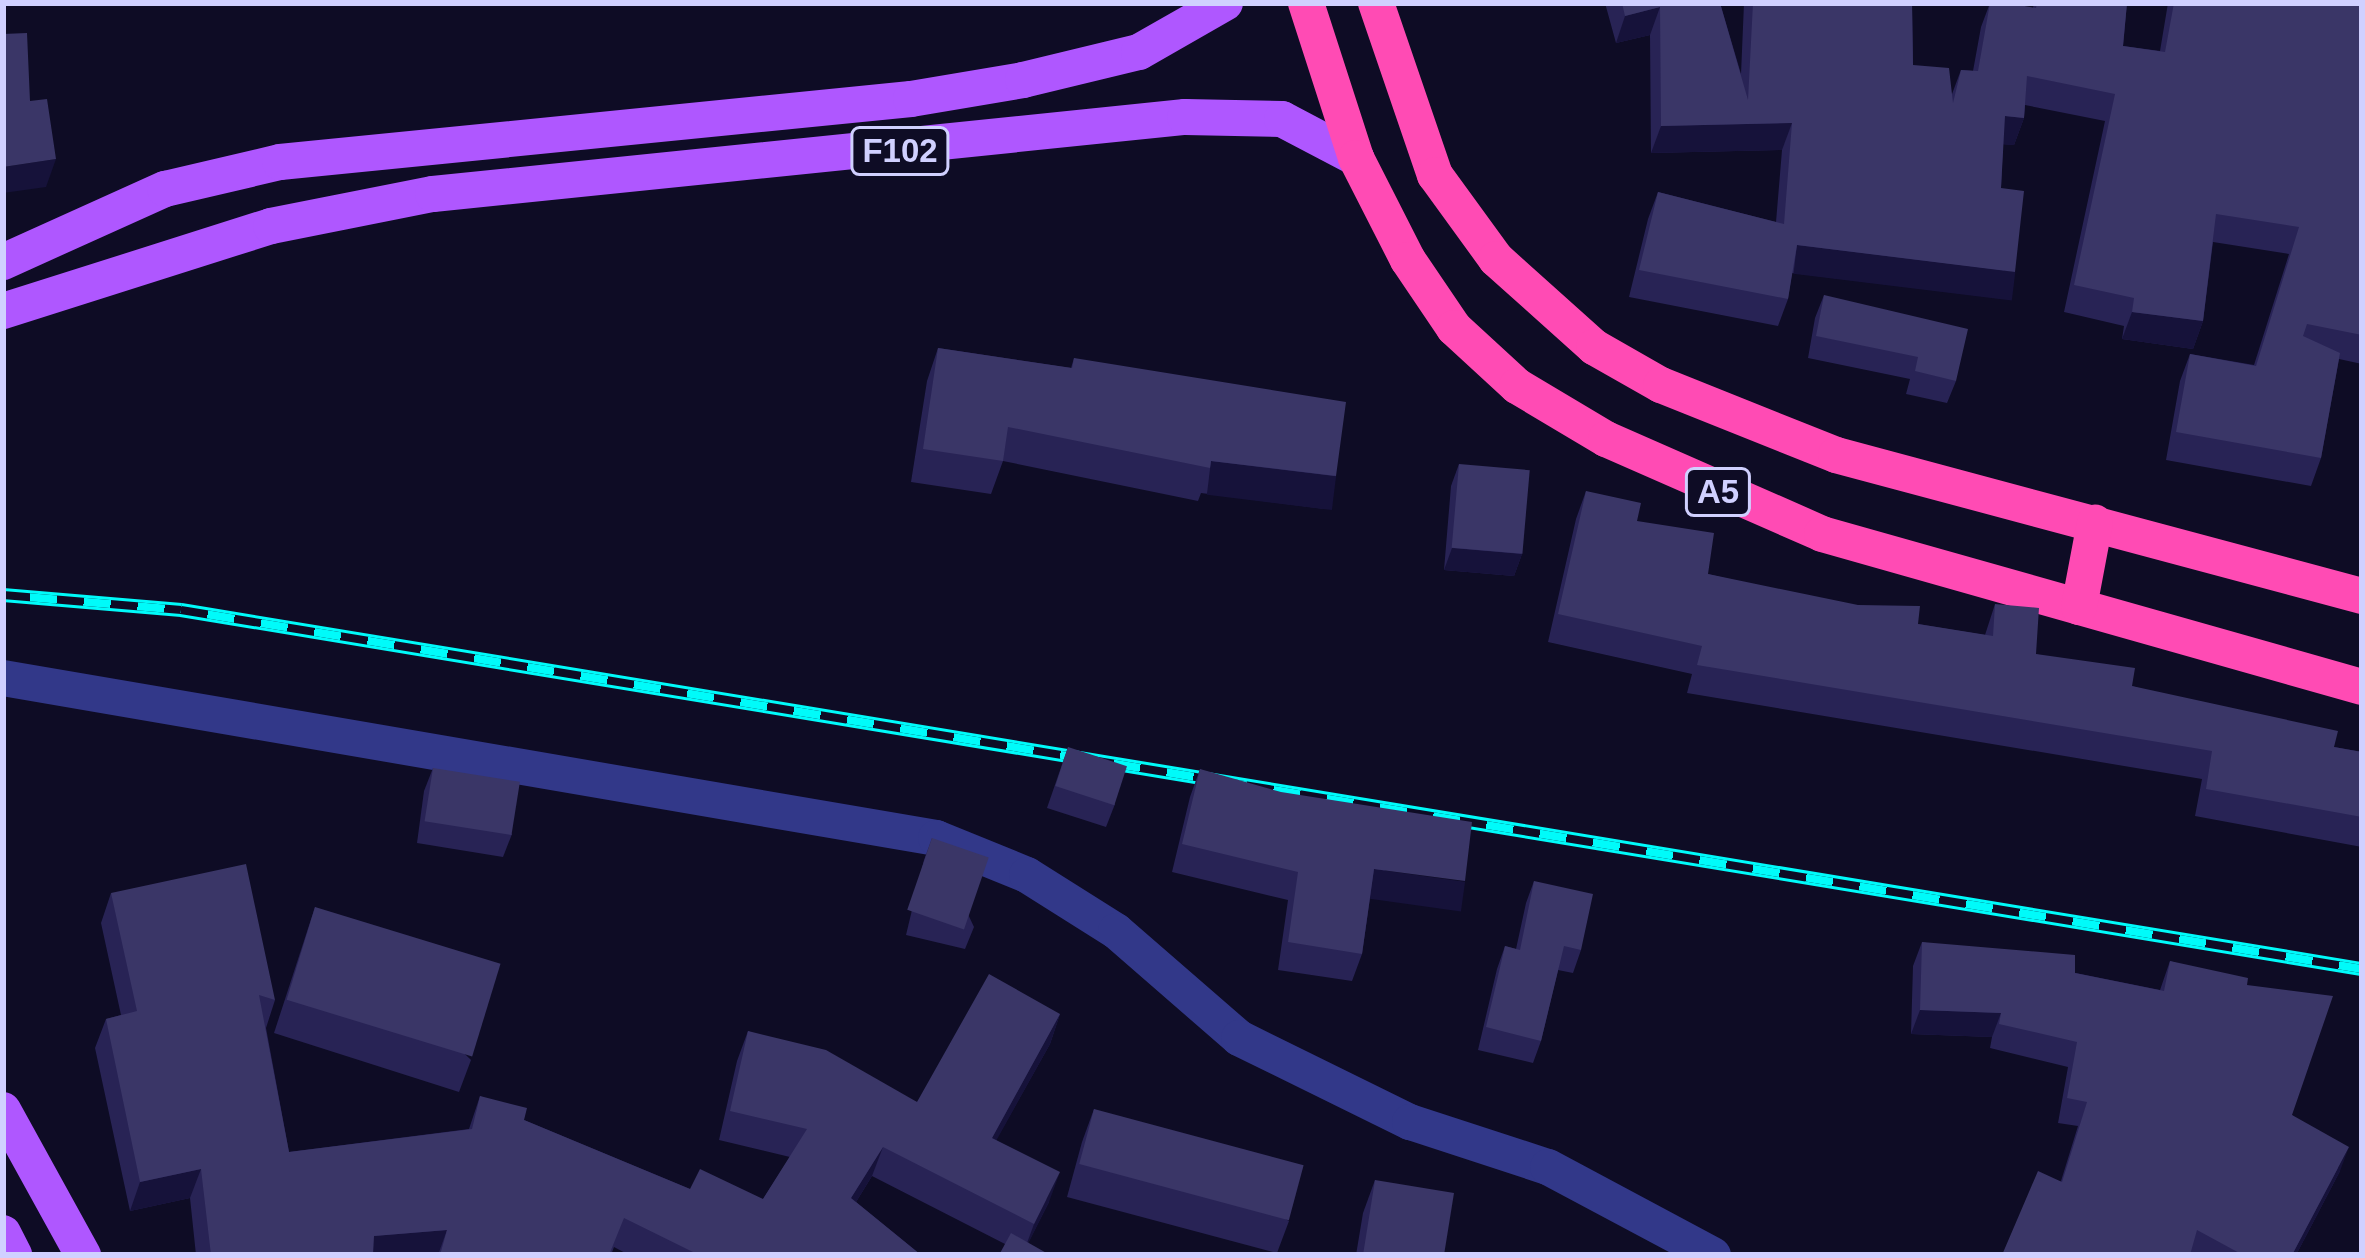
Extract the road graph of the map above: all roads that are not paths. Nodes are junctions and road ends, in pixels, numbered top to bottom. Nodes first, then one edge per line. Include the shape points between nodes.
1 (1226, 3) edge
2 (1306, 3) edge
3 (1376, 3) edge
4 (1356, 158) junction
5 (3, 262) edge
6 (3, 311) edge
7 (2095, 522) junction
8 (2362, 596) edge
9 (2079, 607) junction
10 (3, 678) edge
11 (2362, 687) edge
12 (3, 1110) edge
13 (3, 1233) edge
14 (14, 1255) edge
15 (83, 1255) edge
16 (1714, 1255) edge

1 - 5 main road via 1138,52 1023,80 280,162 165,189
2 - 4 highway, A5
3 - 7 highway, A5 via 1435,176 1496,259 1594,346 1661,385 1836,455
4 - 6 main road, F102 via 1282,119 1185,118 434,194 271,226
4 - 9 highway, A5 via 1454,328 1516,386 1606,439 1762,511
7 - 8 highway, A5
7 - 9 highway
9 - 11 highway, A5
10 - 16 street via 936,838 1027,875 1116,931 1239,1038 1410,1122 1548,1167
12 - 15 main road
13 - 14 main road

